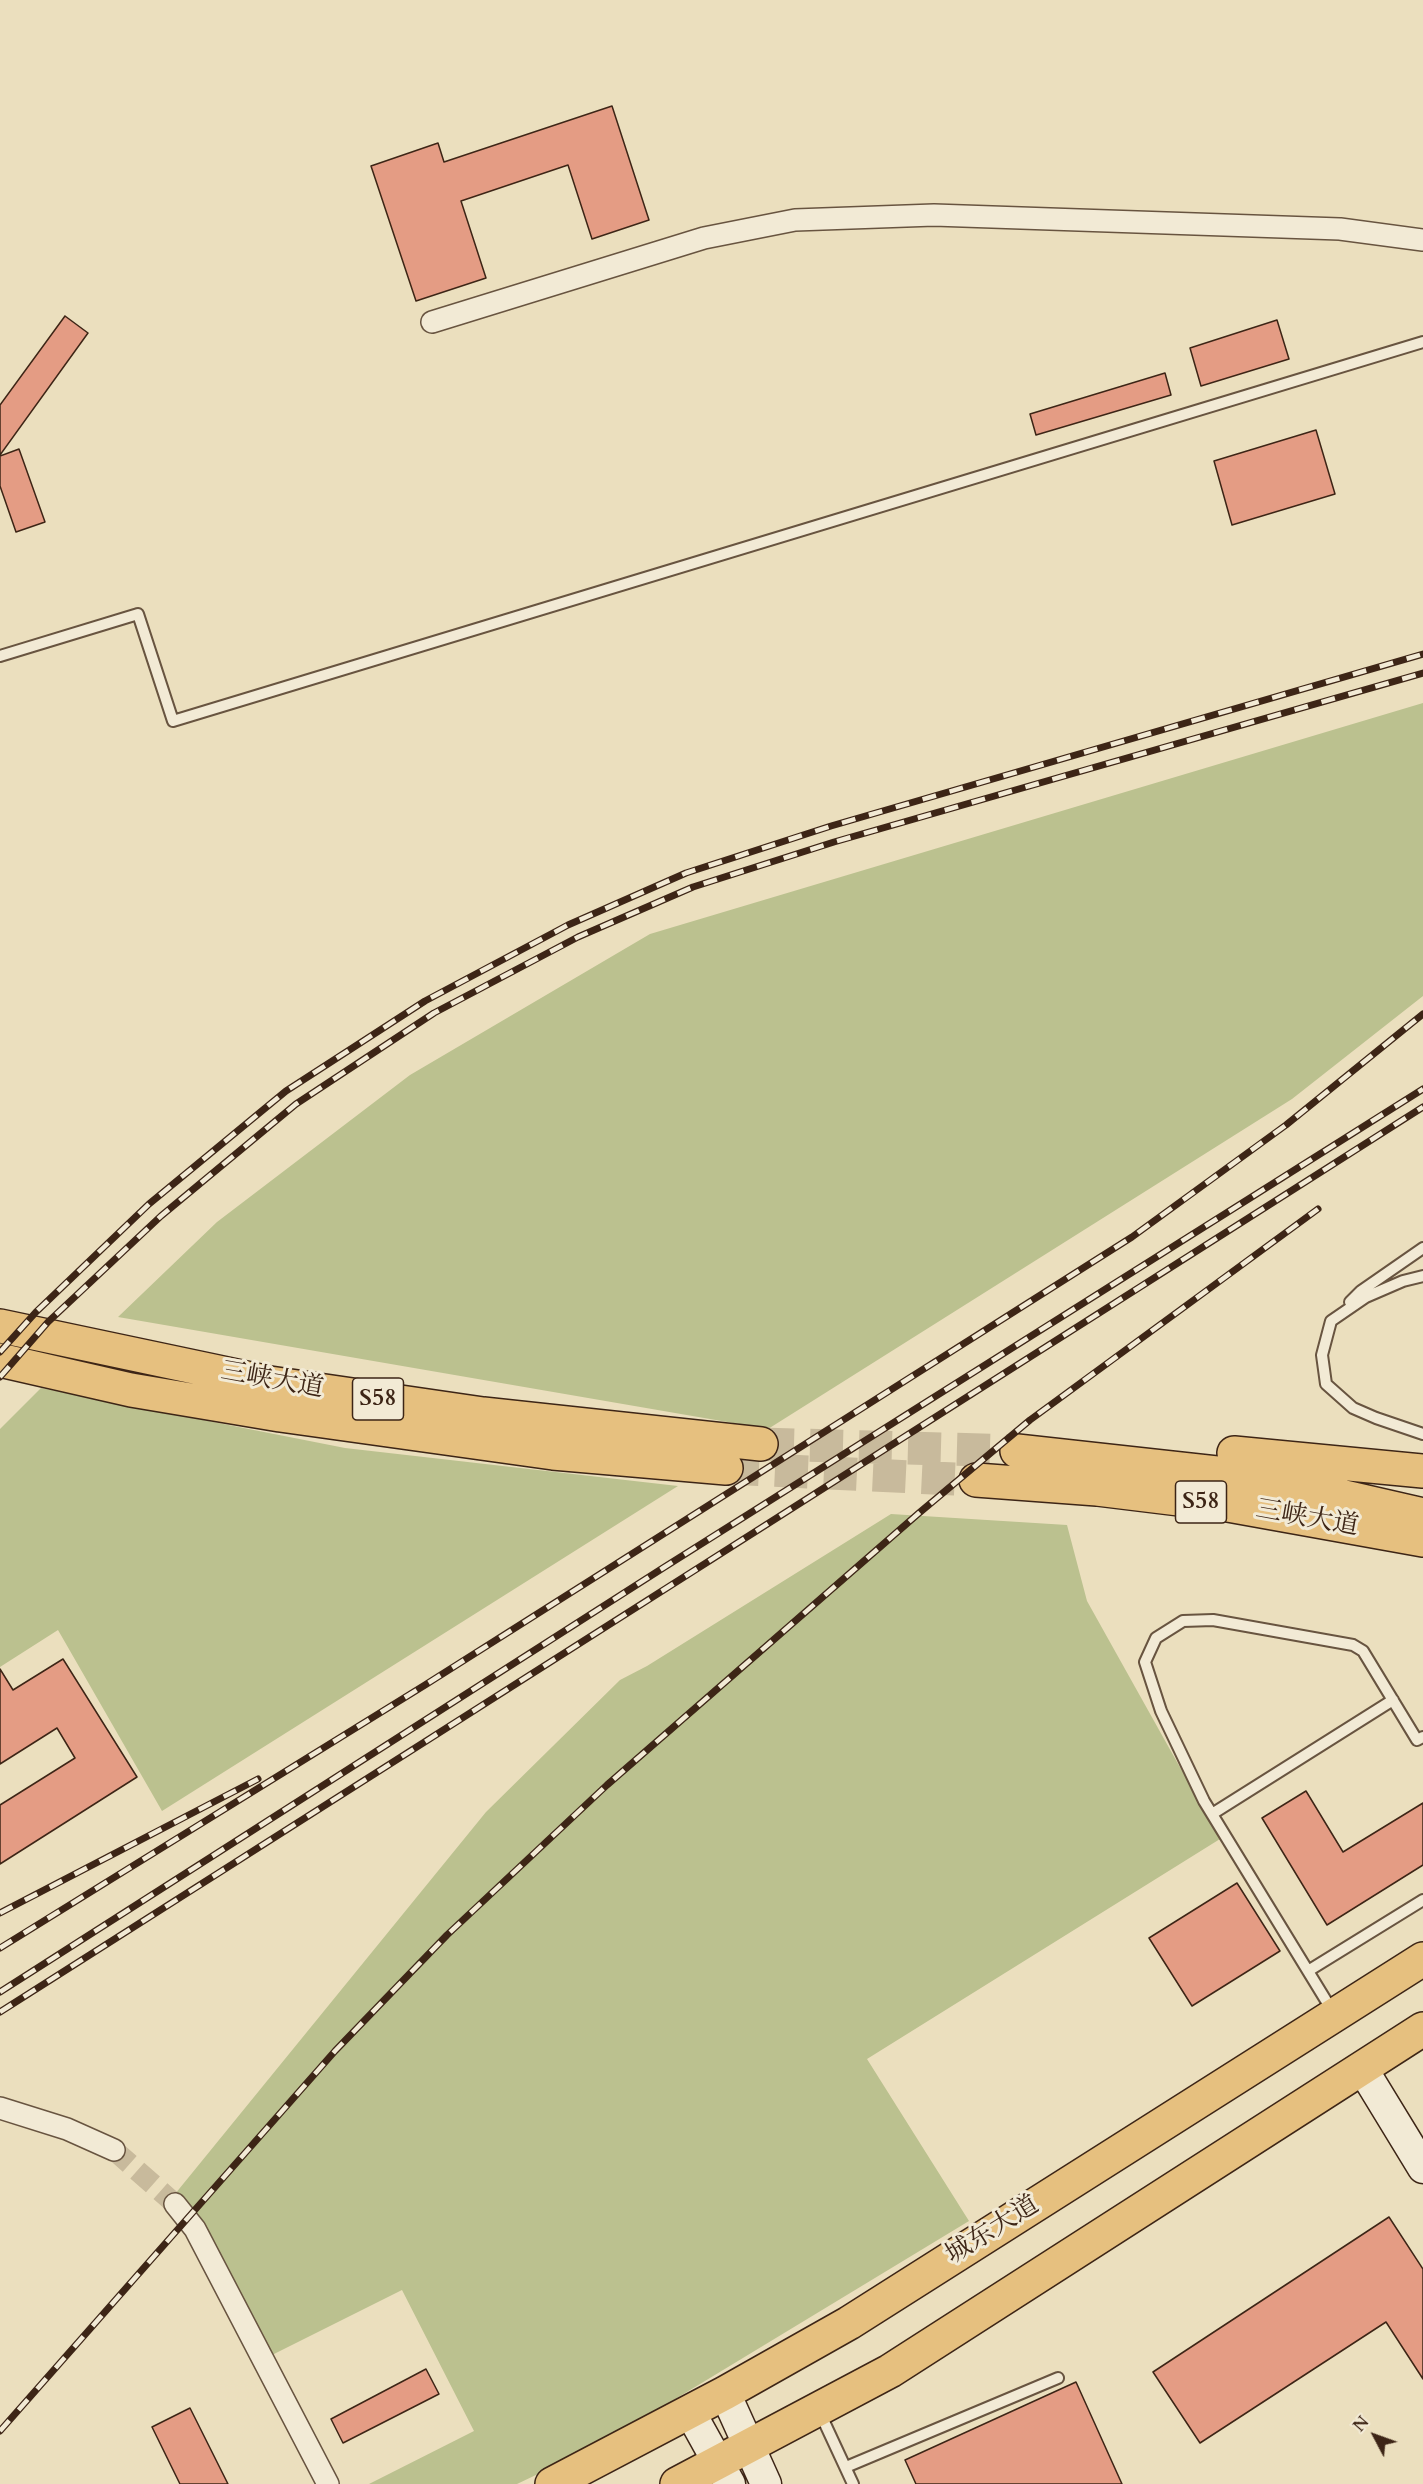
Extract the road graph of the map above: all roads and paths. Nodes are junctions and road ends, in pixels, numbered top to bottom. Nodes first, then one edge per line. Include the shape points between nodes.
1 (1423, 240) edge
2 (432, 322) dead end
3 (1423, 342) edge
4 (0, 656) edge
5 (1423, 1248) edge
6 (1423, 1276) edge
7 (1330, 1321) junction
8 (0, 1326) edge
9 (0, 1360) edge
10 (1423, 1434) edge
11 (761, 1444) tunnel mouth
12 (726, 1468) tunnel mouth
13 (1423, 1471) edge
14 (976, 1480) tunnel mouth
15 (1423, 1515) edge
16 (1423, 1540) edge
17 (1393, 1700) junction
18 (1423, 1737) edge
19 (1212, 1814) junction
20 (1423, 1900) edge
21 (1423, 1959) edge
22 (1308, 1971) junction
23 (1335, 2015) junction
24 (1423, 2029) edge
25 (1362, 2068) junction
26 (0, 2108) edge
27 (114, 2150) tunnel mouth
28 (1423, 2168) edge
29 (175, 2204) tunnel mouth
30 (1058, 2378) dead end
31 (725, 2393) junction
32 (818, 2409) junction
33 (690, 2412) junction
34 (749, 2446) junction
35 (846, 2467) junction
36 (725, 2473) edge
37 (328, 2484) edge
38 (552, 2484) edge
39 (677, 2484) edge
40 (766, 2484) edge
41 (853, 2484) edge

1 - 2 street via 1340,229 934,215 795,220 704,238
3 - 4 lane via 174,721 138,614
5 - 7 lane via 1361,1292
6 - 7 lane via 1366,1297
7 - 10 lane via 1322,1355 1326,1384 1353,1408
8 - 11 main road, 三峡大道 / S58 via 270,1383 483,1414
9 - 12 main road, 三峡大道 / S58 via 130,1390 292,1417 553,1454
13 - 15 main road, 三峡大道 / S58 via 1127,1443 1017,1451 1262,1478
14 - 16 main road, 三峡大道 / S58 via 1228,1505
17 - 18 lane via 1417,1740
17 - 19 lane
17 - 19 lane via 1363,1651 1353,1645 1213,1620 1183,1621 1156,1638 1145,1662 1161,1711
19 - 22 lane
20 - 22 lane
21 - 23 main road, 城东大道
22 - 23 lane
23 - 31 main road, 城东大道 via 849,2323
24 - 25 main road
25 - 28 main road
25 - 32 main road via 890,2371
26 - 27 street via 68,2129
29 - 37 street via 195,2229
30 - 35 lane
31 - 33 main road, 城东大道
31 - 34 main road
32 - 34 main road
32 - 35 lane
33 - 36 main road
33 - 38 main road, 城东大道
34 - 36 main road
34 - 40 main road
35 - 41 lane
36 - 39 main road

